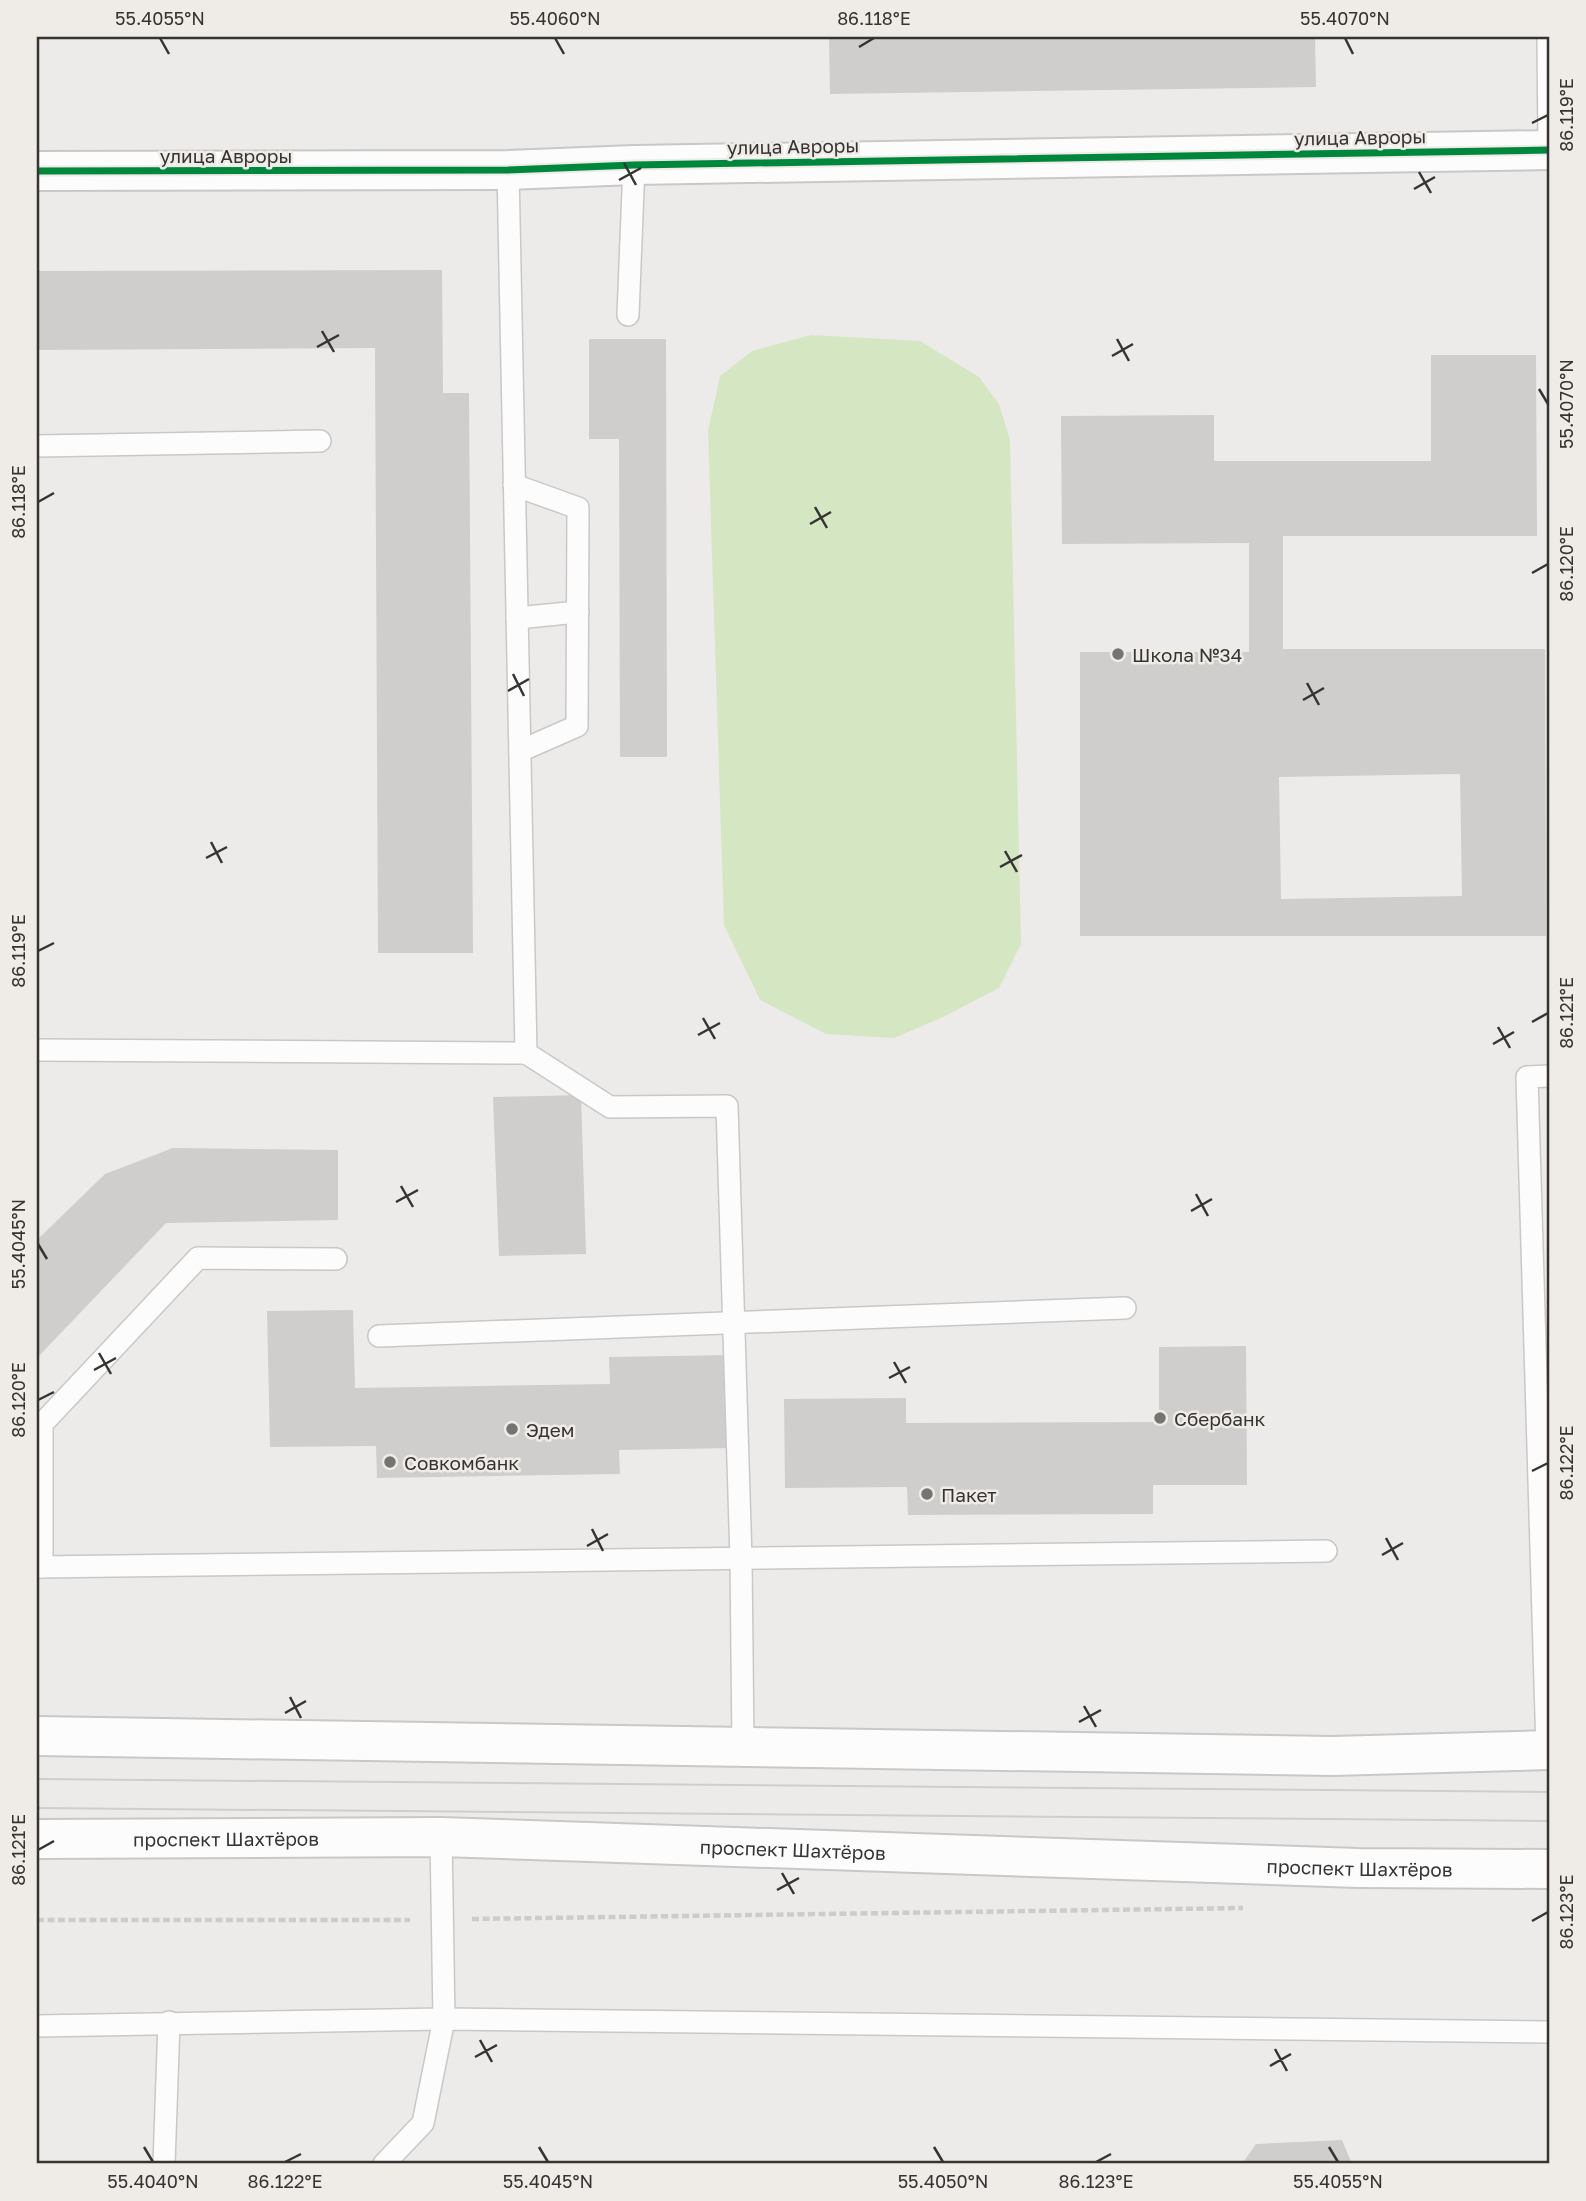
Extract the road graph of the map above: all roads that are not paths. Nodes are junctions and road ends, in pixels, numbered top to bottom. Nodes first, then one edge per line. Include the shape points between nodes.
1 (1548, 37) edge
2 (1549, 150) edge
3 (634, 165) junction
4 (508, 170) junction
5 (37, 171) edge
6 (628, 314) dead end
7 (320, 441) dead end
8 (37, 446) edge
9 (514, 485) junction
10 (578, 612) junction
11 (517, 618) junction
12 (520, 751) junction
13 (37, 1050) edge
14 (526, 1053) junction
15 (1549, 1076) edge
16 (336, 1259) dead end
17 (1125, 1308) dead end
18 (734, 1322) junction
19 (379, 1336) dead end
20 (1326, 1551) dead end
21 (741, 1559) junction
22 (40, 1567) edge
23 (1545, 1574) edge
24 (37, 1736) edge
25 (743, 1747) junction
26 (1548, 1750) edge
27 (442, 1837) junction
28 (37, 1839) edge
29 (1549, 1869) edge
30 (444, 2019) junction
31 (169, 2022) junction
32 (37, 2026) edge
33 (1549, 2032) edge
34 (164, 2164) edge
35 (384, 2164) edge

1 - 2 lane
2 - 3 main road, улица Авроры
3 - 4 main road, улица Авроры
3 - 6 lane
4 - 5 main road, улица Авроры
4 - 9 lane
7 - 8 lane
9 - 10 lane via 578,508
9 - 11 lane
10 - 11 lane
10 - 12 lane via 577,726
11 - 12 lane
12 - 14 lane
13 - 14 lane
14 - 18 lane via 610,1107 727,1106
15 - 23 lane via 1527,1077
16 - 22 lane via 198,1258 42,1424
17 - 18 lane
18 - 19 lane
18 - 21 lane
20 - 21 lane
21 - 22 lane
21 - 25 lane
23 - 26 lane
24 - 25 main road
25 - 26 main road via 1332,1756
27 - 28 main road, проспект Шахтёров
27 - 29 main road, проспект Шахтёров via 1358,1868
27 - 30 lane
30 - 31 lane
30 - 33 lane
30 - 35 lane via 422,2123
31 - 32 lane
31 - 34 lane

